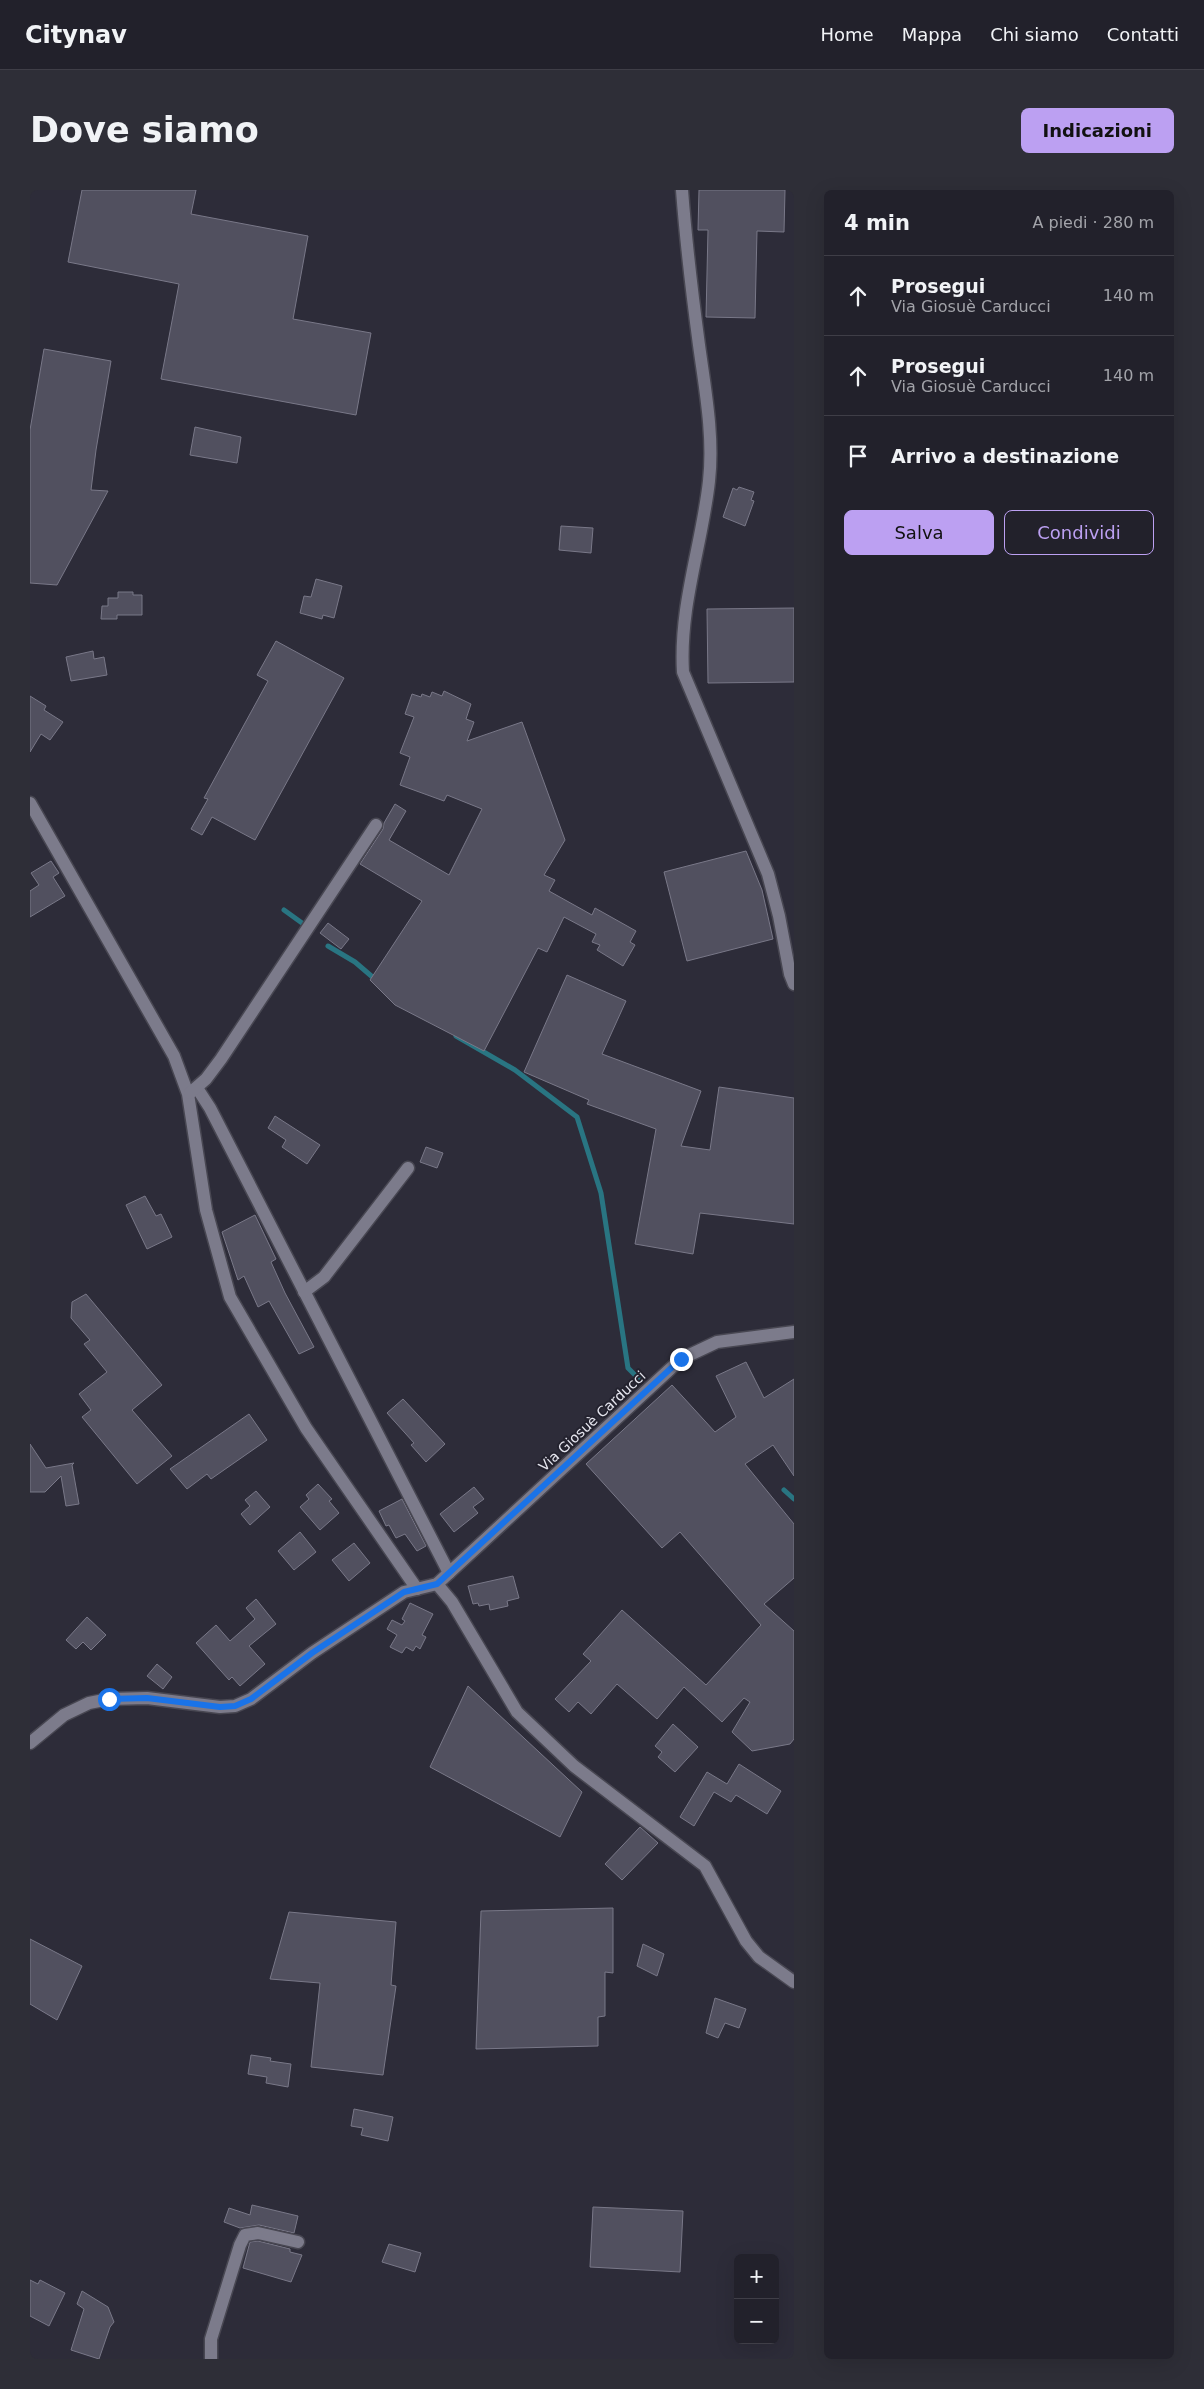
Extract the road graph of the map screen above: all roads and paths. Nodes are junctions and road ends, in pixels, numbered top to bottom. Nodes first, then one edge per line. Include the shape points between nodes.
1 (682, 190) edge
2 (30, 803) edge
3 (376, 825) dead end
4 (794, 984) edge
5 (192, 1091) junction
6 (408, 1168) dead end
7 (304, 1292) junction
8 (794, 1332) edge
9 (450, 1573) junction
10 (437, 1584) junction
11 (417, 1588) junction
12 (30, 1743) edge
13 (794, 1982) edge
14 (298, 2242) dead end
15 (211, 2359) edge

1 - 4 street via 707,403 709,446 709,480 681,644 683,672 768,874
2 - 5 street
3 - 5 street via 221,1060
5 - 7 street via 210,1108
5 - 11 street via 206,1210 230,1297 306,1428
6 - 7 street via 324,1277
7 - 9 street
8 - 9 street, Via Giosuè Carducci via 717,1342 681,1359
9 - 10 street, Via Giosuè Carducci
10 - 11 street
10 - 13 street via 452,1602 518,1712 574,1766 705,1866 746,1941 759,1958
11 - 12 street via 404,1592 312,1653 251,1699 235,1706 147,1698 109,1699 89,1703 64,1715
14 - 15 street via 258,2232 245,2235 211,2339

